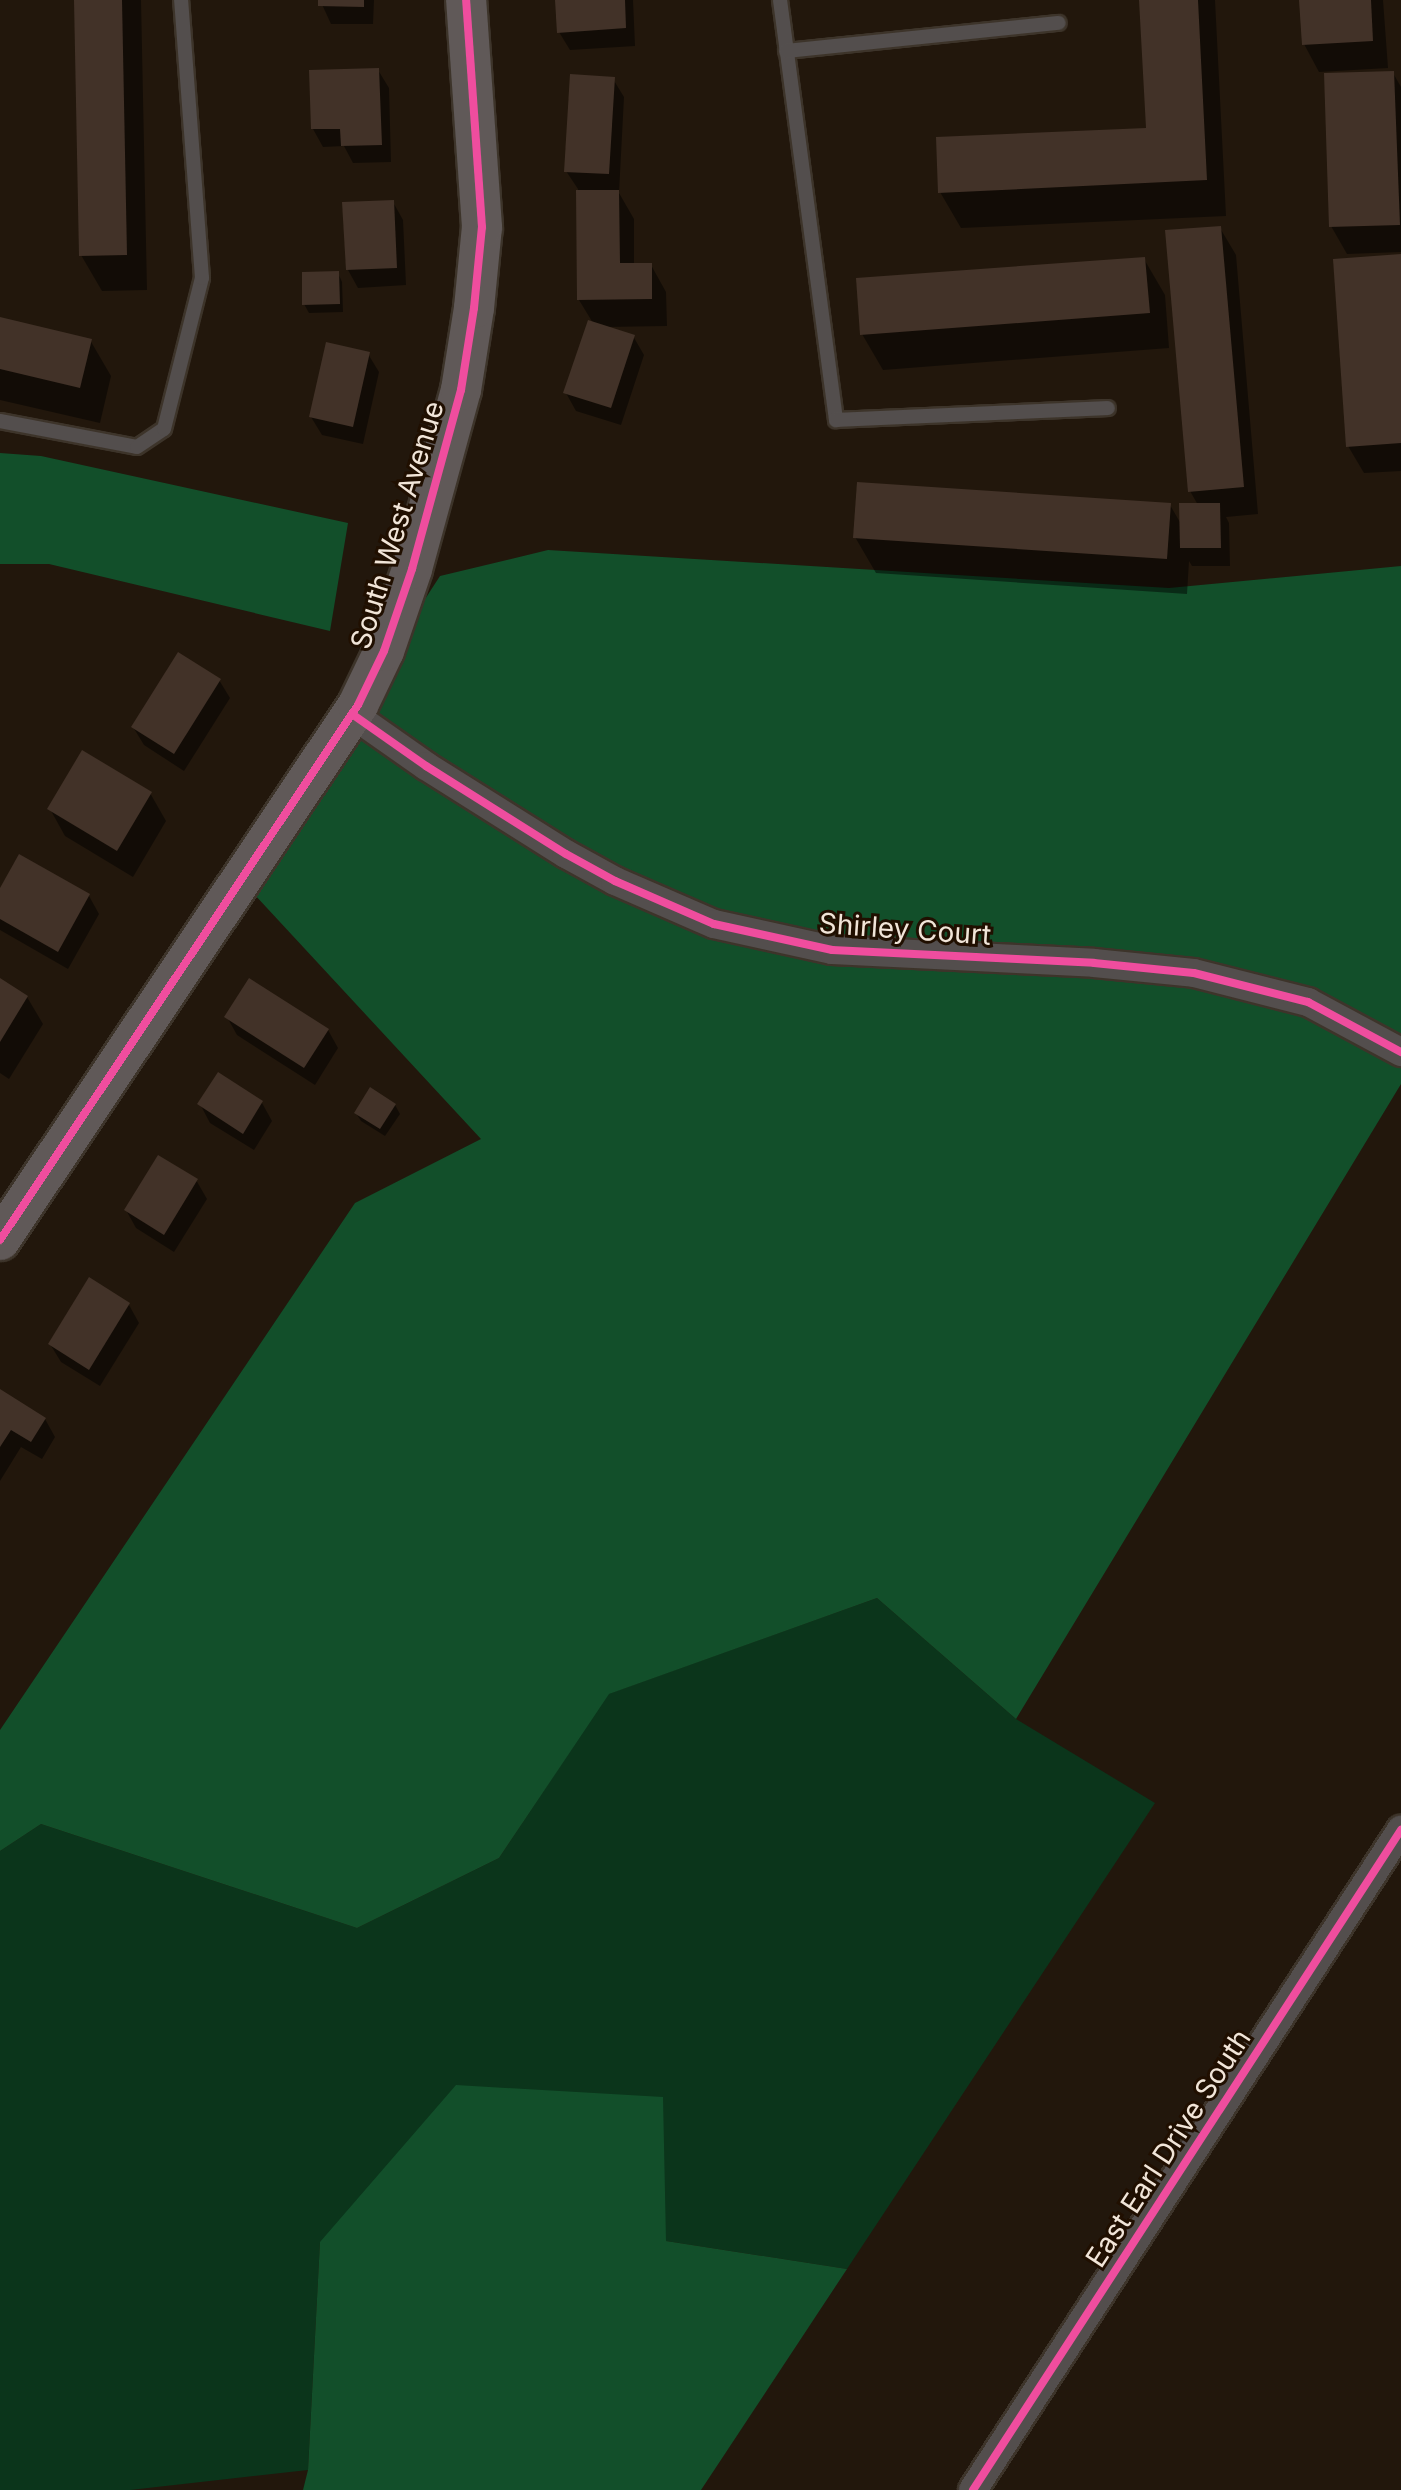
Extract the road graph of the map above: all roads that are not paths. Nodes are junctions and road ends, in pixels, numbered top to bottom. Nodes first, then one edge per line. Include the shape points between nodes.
1 (181, 0) edge
2 (466, 0) edge
3 (780, 0) edge
4 (1059, 23) dead end
5 (786, 51) junction
6 (1108, 408) dead end
7 (0, 421) edge
8 (352, 714) junction
9 (1401, 1052) edge
10 (0, 1240) edge
11 (1401, 1830) edge
12 (973, 2490) edge

1 - 7 lane via 202,278 164,429 137,447
2 - 8 street, South West Avenue via 482,227 461,390 412,569 384,651
3 - 5 lane
4 - 5 lane
5 - 6 lane via 836,420
8 - 9 street, Shirley Court via 566,854 714,924 832,950 1194,973 1308,1002
8 - 10 street, South West Avenue
11 - 12 street, East Earl Drive South

